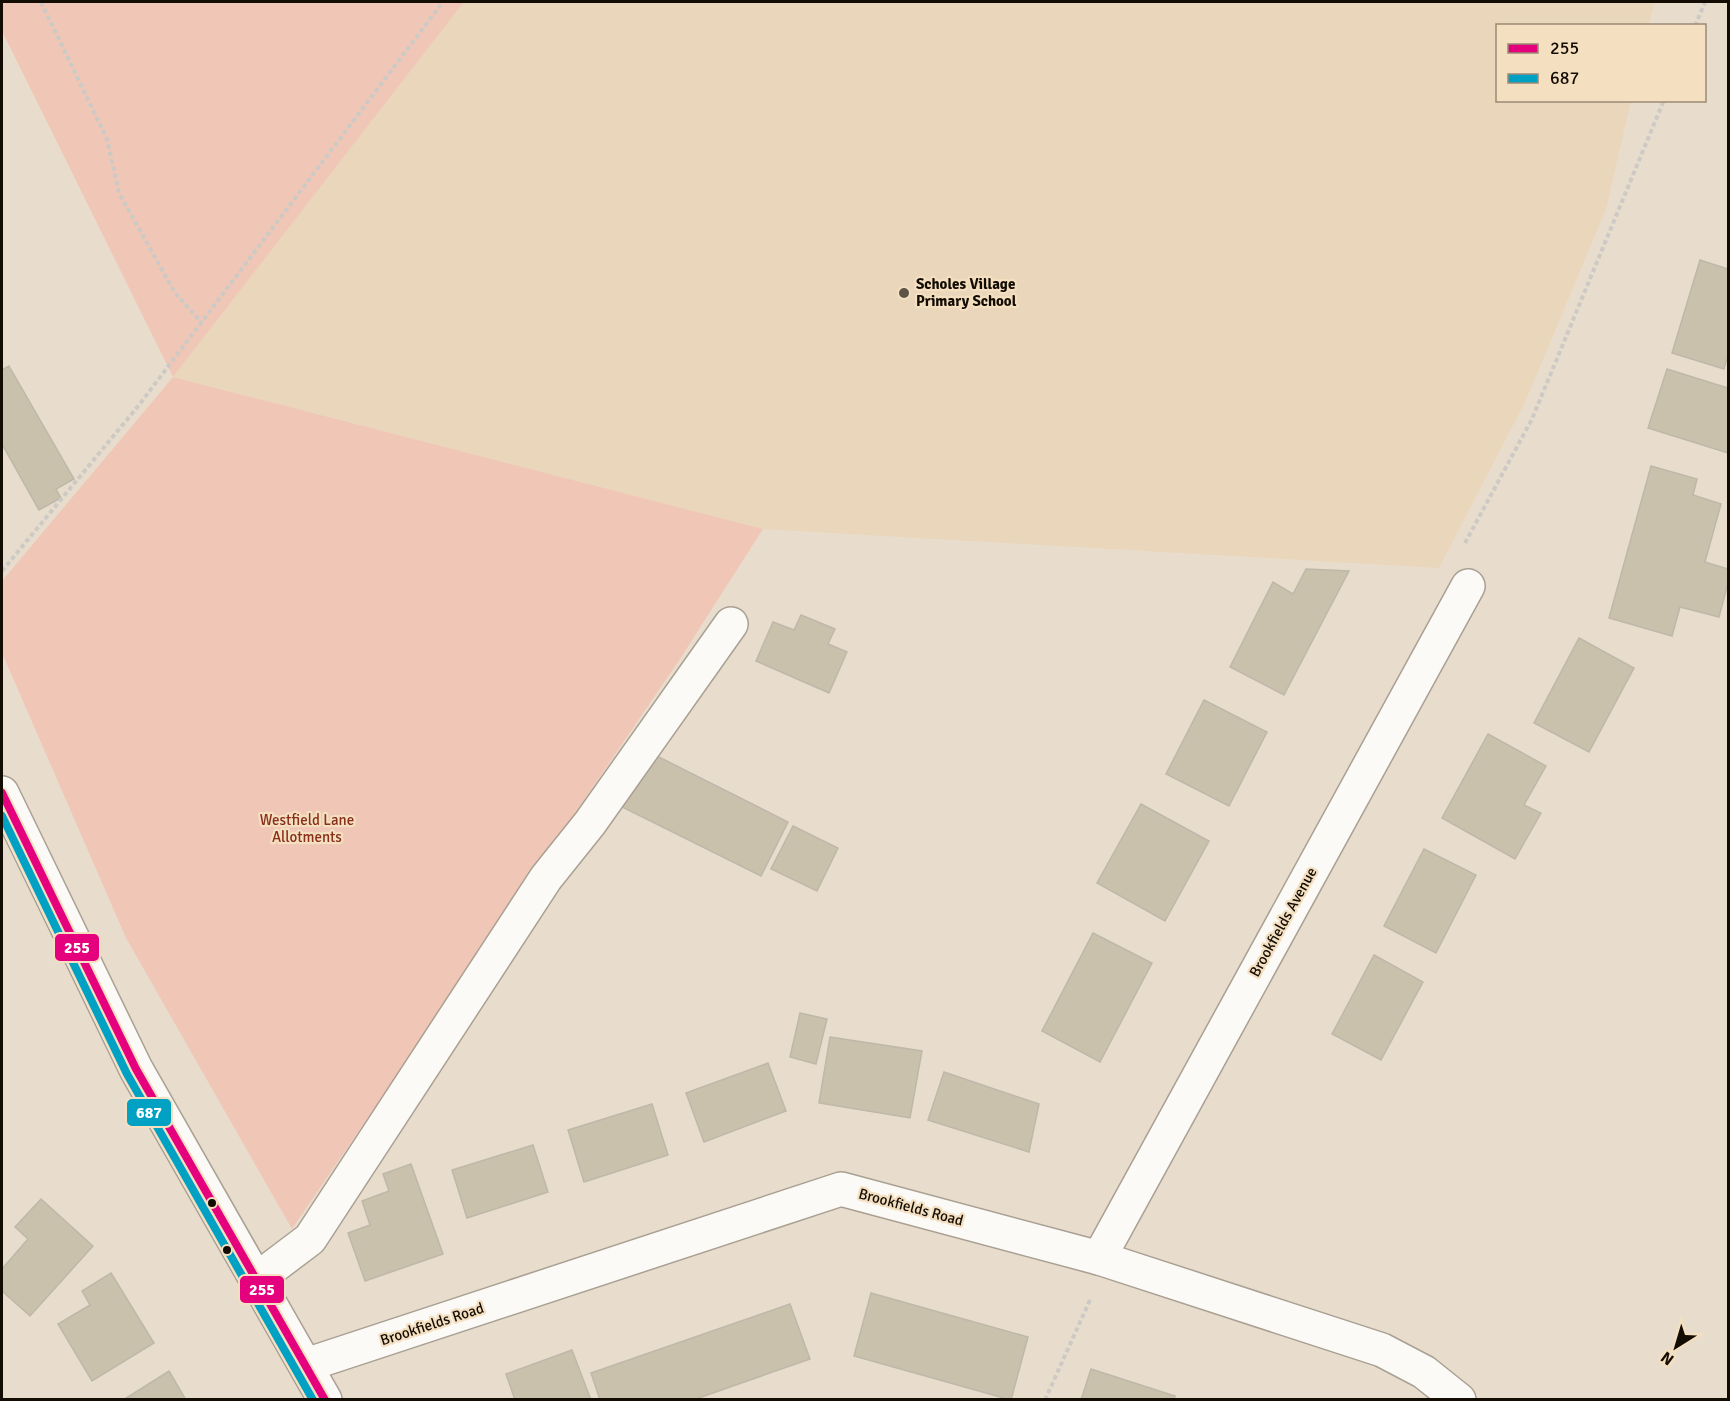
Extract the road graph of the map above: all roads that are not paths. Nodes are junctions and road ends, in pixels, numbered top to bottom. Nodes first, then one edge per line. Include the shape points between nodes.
1 (1468, 586) road end
2 (730, 624) dead end
3 (2, 793) edge
4 (1099, 1258) junction
5 (256, 1279) junction
6 (306, 1365) junction
7 (325, 1400) edge
8 (1459, 1400) edge

1 - 4 street, Brookfields Avenue
2 - 5 street via 590,823 546,878 310,1239
3 - 5 street via 136,1069
4 - 6 street, Brookfields Road via 841,1188
4 - 8 street, Brookfields Road via 1382,1350 1424,1372
5 - 6 street
6 - 7 street

